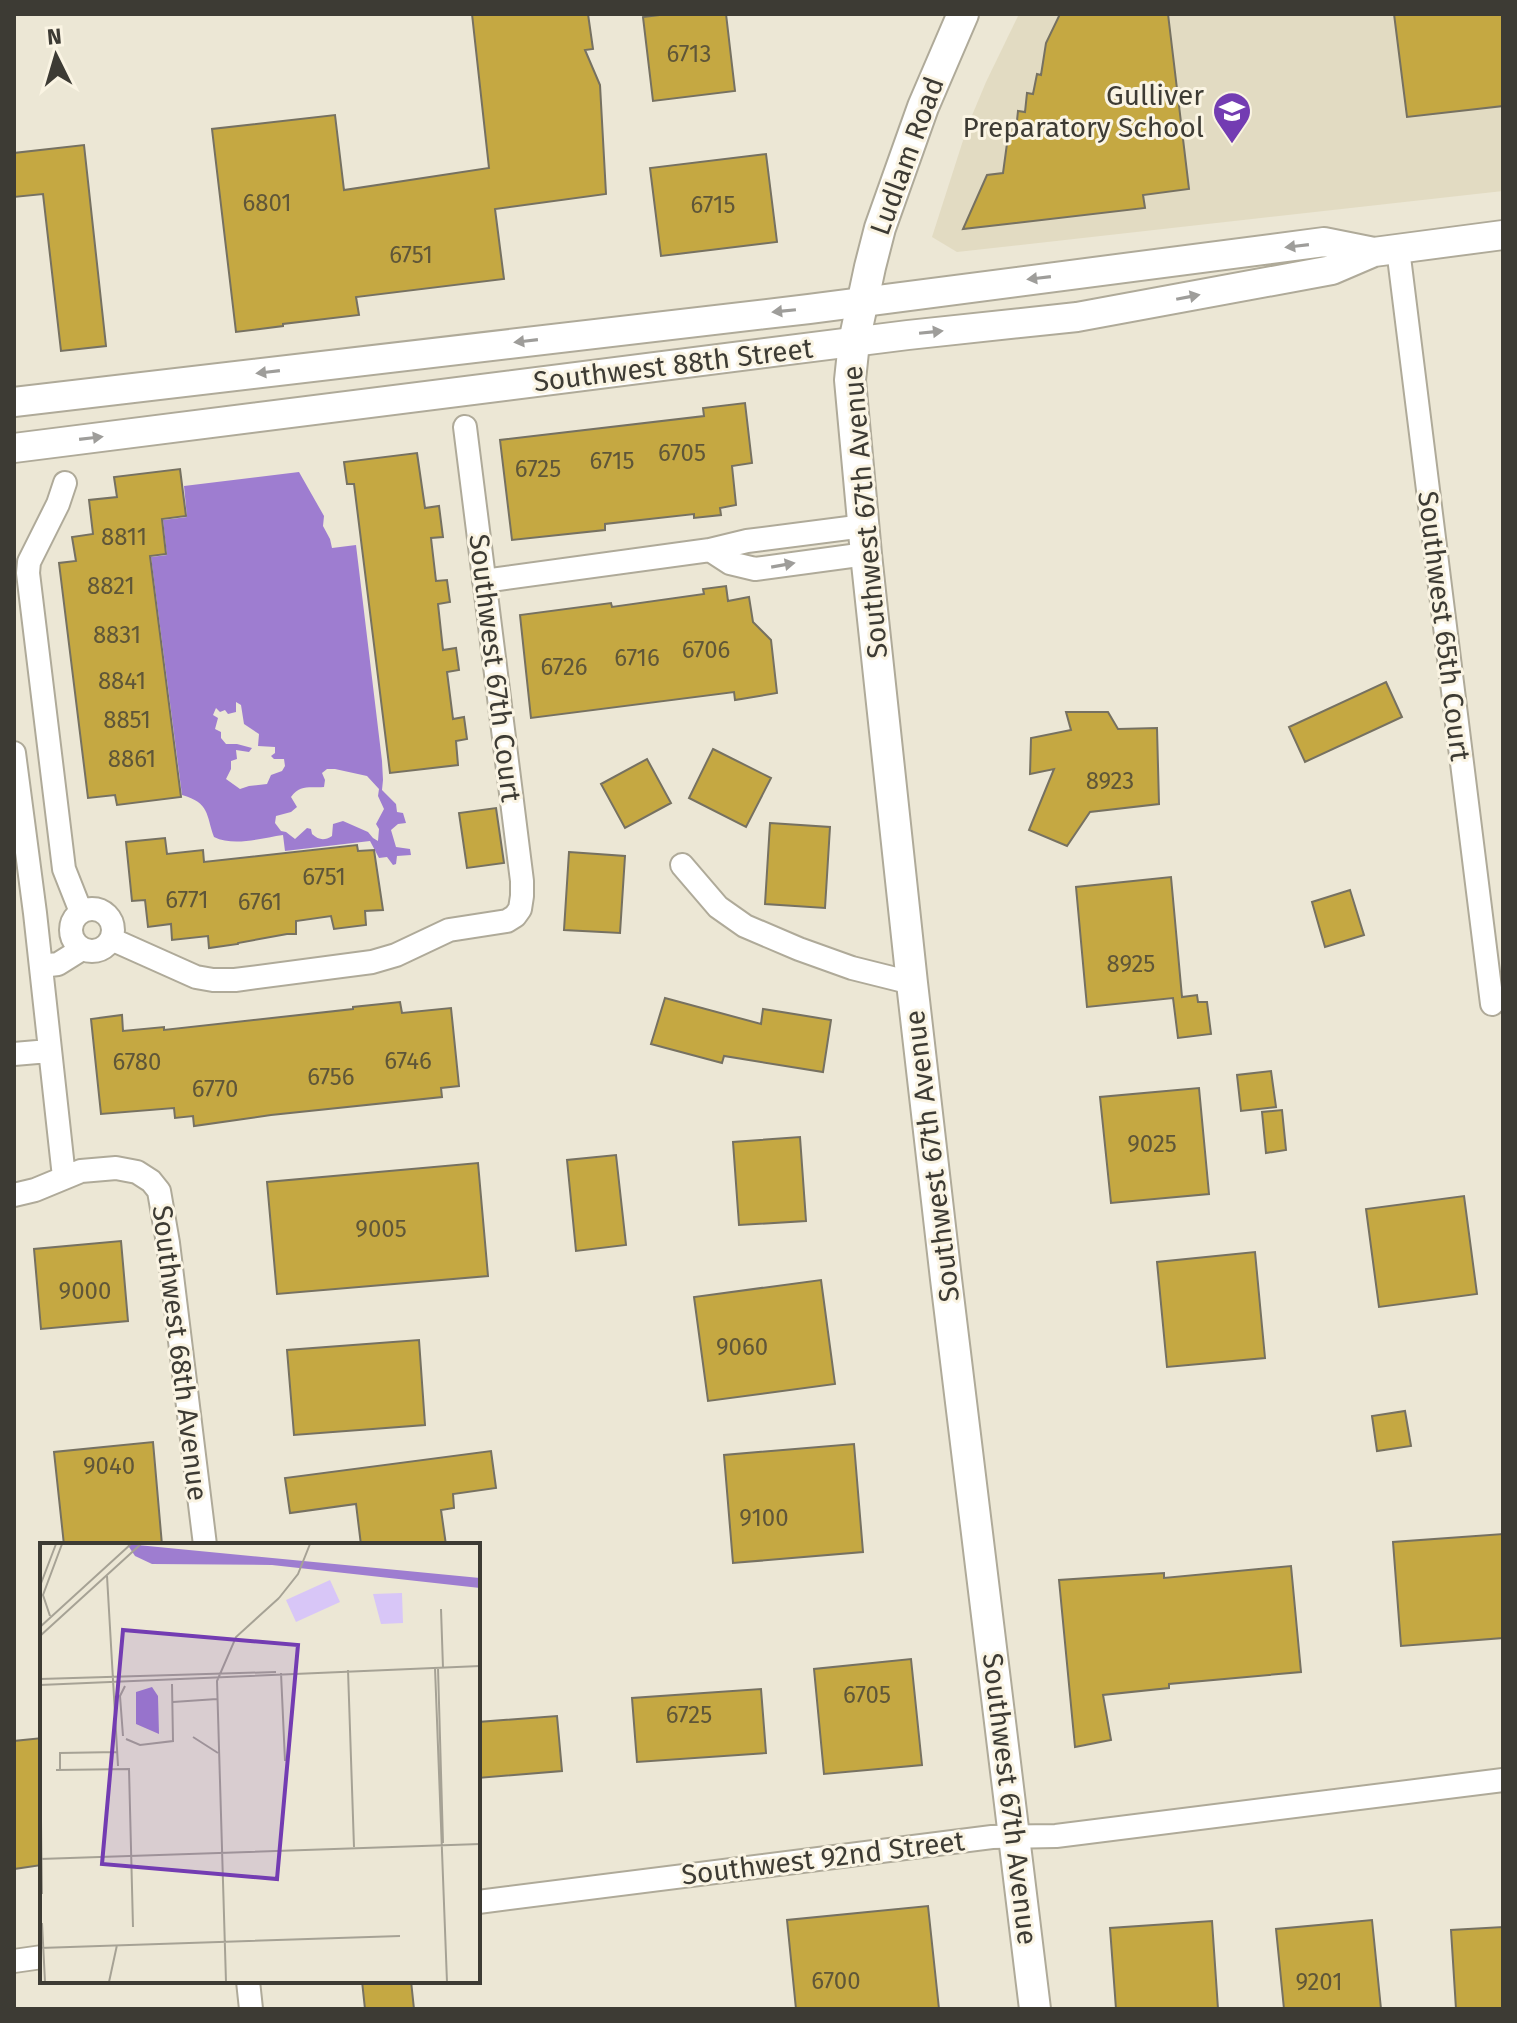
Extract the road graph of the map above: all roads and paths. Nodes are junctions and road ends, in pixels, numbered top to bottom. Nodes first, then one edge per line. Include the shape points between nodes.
1 (963, 14) edge
2 (1503, 235) edge
3 (1386, 250) junction
4 (862, 302) junction
5 (854, 342) junction
6 (383, 358) junction
7 (382, 401) junction
8 (14, 402) edge
9 (465, 427) dead end
10 (14, 448) edge
11 (65, 483) dead end
12 (865, 540) junction
13 (484, 581) junction
14 (14, 753) edge
15 (682, 865) dead end
16 (81, 912) junction
17 (111, 939) junction
18 (82, 949) junction
19 (41, 966) junction
20 (912, 983) junction
21 (1492, 1004) dead end
22 (49, 1051) junction
23 (14, 1054) edge
24 (64, 1177) junction
25 (14, 1195) edge
26 (205, 1543) edge
27 (1503, 1780) edge
28 (1014, 1837) junction
29 (480, 1902) edge
30 (40, 1957) edge
31 (14, 1961) edge
32 (248, 1983) edge
33 (251, 2009) edge
34 (1035, 2009) edge

1 - 4 main road, Ludlam Road via 899,172
2 - 3 street, Southwest 88th Street
3 -> 4 street, Southwest 88th Street via 1324,242
5 -> 3 street, Southwest 88th Street via 1077,317 1332,270
3 - 21 street, Southwest 65th Court
4 - 5 main road, Southwest 67th Avenue
4 -> 6 street, Southwest 88th Street
5 - 7 street, Southwest 88th Street
5 - 12 main road, Southwest 67th Avenue via 850,380
6 - 7 street
6 -> 8 street, Southwest 88th Street
10 -> 7 street, Southwest 88th Street
9 - 13 street, Southwest 67th Court
11 - 16 street via 28,573 64,869
12 - 13 street via 755,569 730,563 710,550
12 - 20 main road, Southwest 67th Avenue
13 - 17 street, Southwest 67th Court via 522,881 515,916 449,930 372,962 235,980 196,977
14 - 19 street
15 - 20 street via 718,907 745,926 852,968
16 - 17 street via 106,914 113,926
16 - 18 street via 71,931
17 - 18 street via 102,949
18 - 19 street via 58,964
19 - 22 street
20 - 28 main road, Southwest 67th Avenue
22 - 23 street
22 - 24 street
24 - 25 street
24 - 26 street, Southwest 68th Avenue via 116,1168 137,1172 159,1191
27 - 28 street, Southwest 92nd Street
28 - 29 street, Southwest 92nd Street
28 - 34 main road, Southwest 67th Avenue
30 - 31 street
32 - 33 street

